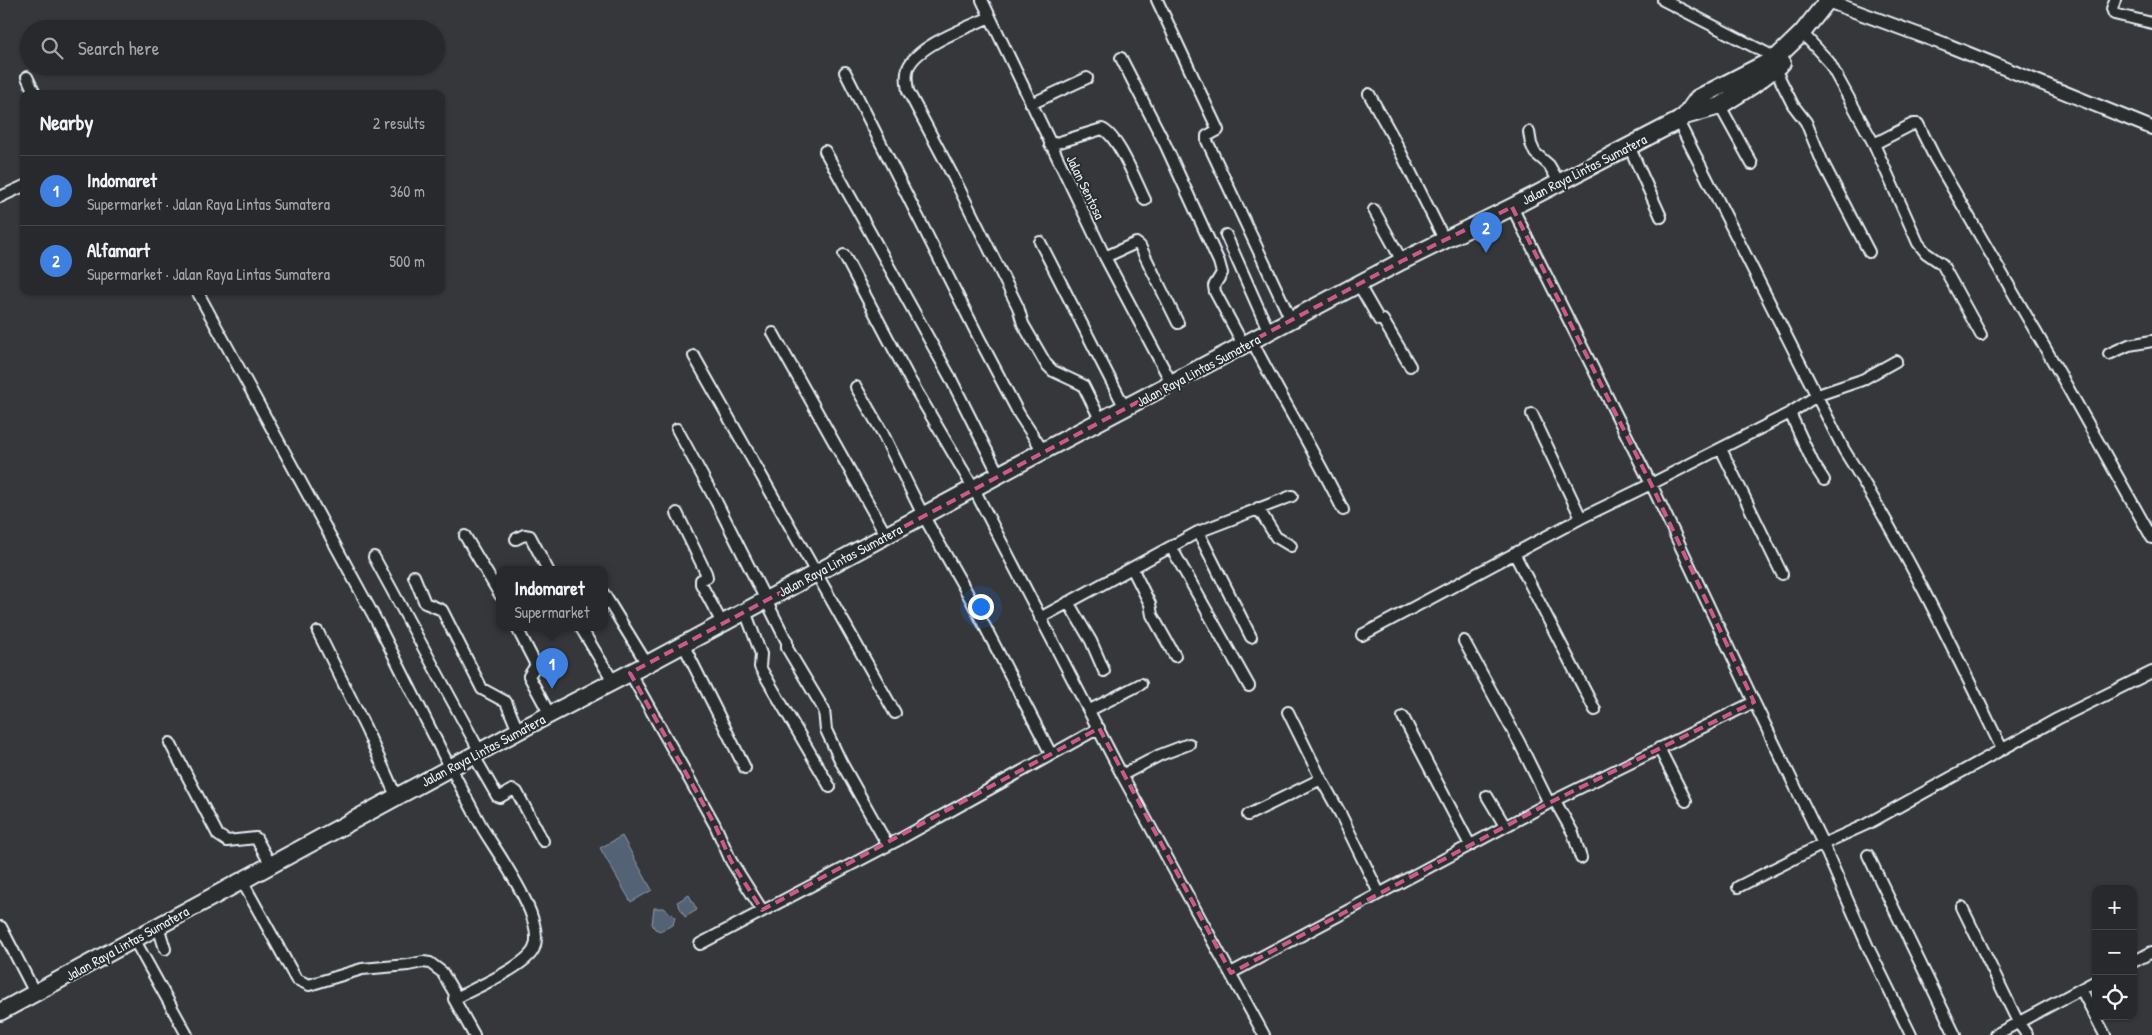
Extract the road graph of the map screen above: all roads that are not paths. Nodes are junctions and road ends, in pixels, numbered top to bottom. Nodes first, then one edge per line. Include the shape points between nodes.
1 (982, 0) edge
2 (1157, 0) edge
3 (1663, 0) edge
4 (2115, 0) edge
5 (1832, 1) edge
6 (990, 17) junction
7 (2152, 21) edge
8 (1807, 38) junction
9 (1120, 58) dead end
10 (1776, 64) junction
11 (845, 72) dead end
12 (26, 76) dead end
13 (1087, 78) dead end
14 (33, 90) edge
15 (1369, 94) dead end
16 (1031, 104) junction
17 (1720, 106) junction
18 (1681, 118) junction
19 (2152, 128) edge
20 (1529, 132) dead end
21 (1874, 144) junction
22 (1050, 145) junction
23 (1629, 146) junction
24 (826, 151) dead end
25 (1752, 164) dead end
26 (1558, 182) junction
27 (20, 188) edge
28 (0, 197) edge
29 (1145, 200) dead end
30 (1512, 207) junction
31 (1374, 210) dead end
32 (1661, 217) dead end
33 (1226, 235) dead end
34 (1444, 240) junction
35 (1040, 242) dead end
36 (1869, 252) dead end
37 (844, 255) dead end
38 (1105, 257) junction
39 (1402, 261) junction
40 (1359, 284) junction
41 (199, 295) edge
42 (1291, 320) junction
43 (1178, 322) dead end
44 (1269, 332) junction
45 (773, 333) dead end
46 (1981, 335) dead end
47 (2152, 341) edge
48 (1248, 343) junction
49 (2109, 354) dead end
50 (694, 356) dead end
51 (1896, 361) dead end
52 (1410, 366) dead end
53 (1172, 384) junction
54 (856, 386) dead end
55 (1818, 395) junction
56 (1125, 408) junction
57 (1790, 413) junction
58 (1532, 414) dead end
59 (1102, 421) junction
60 (677, 429) dead end
61 (1721, 449) junction
62 (1042, 451) junction
63 (999, 475) junction
64 (1824, 480) dead end
65 (1651, 484) junction
66 (974, 488) junction
67 (1292, 496) dead end
68 (1258, 508) junction
69 (1343, 510) dead end
70 (677, 513) dead end
71 (924, 515) junction
72 (1581, 518) junction
73 (1198, 532) junction
74 (886, 535) junction
75 (464, 536) dead end
76 (2152, 538) edge
77 (516, 539) dead end
78 (1291, 546) dead end
79 (1171, 547) junction
80 (1514, 552) junction
81 (374, 557) dead end
82 (546, 566) edge
83 (1132, 568) junction
84 (816, 572) junction
85 (1782, 574) dead end
86 (414, 576) dead end
87 (496, 588) edge
88 (766, 600) junction
89 (608, 601) edge
90 (1068, 602) junction
91 (745, 611) junction
92 (1040, 618) junction
93 (722, 623) junction
94 (519, 631) edge
95 (583, 631) edge
96 (318, 632) dead end
97 (1362, 635) dead end
98 (1252, 637) dead end
99 (1464, 641) dead end
100 (683, 644) junction
101 (1175, 656) dead end
102 (647, 664) junction
103 (1104, 671) dead end
104 (2152, 672) edge
105 (630, 673) junction
106 (613, 681) junction
107 (1141, 684) dead end
108 (1249, 686) dead end
109 (1754, 702) junction
110 (1090, 710) junction
111 (1595, 710) dead end
112 (1288, 712) dead end
113 (896, 713) dead end
114 (550, 715) junction
115 (1403, 717) dead end
116 (1099, 728) junction
117 (518, 731) junction
118 (170, 743) dead end
119 (1188, 744) dead end
120 (1659, 748) junction
121 (2002, 749) junction
122 (477, 754) junction
123 (1051, 754) junction
124 (451, 768) junction
125 (745, 768) dead end
126 (1122, 776) junction
127 (1321, 779) junction
128 (830, 787) dead end
129 (396, 796) junction
130 (1488, 796) dead end
131 (1686, 801) dead end
132 (1552, 802) junction
133 (1248, 815) dead end
134 (1505, 826) junction
135 (543, 841) dead end
136 (887, 844) junction
137 (1823, 844) junction
138 (1470, 845) junction
139 (1868, 855) dead end
140 (1581, 858) dead end
141 (271, 865) junction
142 (242, 881) junction
143 (1738, 887) dead end
144 (1379, 893) junction
145 (1962, 907) dead end
146 (762, 910) junction
147 (158, 926) junction
148 (1, 927) dead end
149 (134, 939) junction
150 (700, 944) dead end
151 (165, 949) dead end
152 (2152, 952) edge
153 (2137, 960) edge
154 (1230, 973) junction
155 (2092, 983) edge
156 (2080, 989) junction
157 (35, 994) junction
158 (454, 999) junction
159 (0, 1012) edge
160 (2018, 1022) junction
161 (187, 1035) edge
162 (474, 1035) edge
163 (1264, 1035) edge
164 (1911, 1035) edge
165 (1956, 1035) edge
166 (1995, 1035) edge
167 (2027, 1035) edge
168 (2104, 1035) edge

1 - 6 street, Jalan Sentosa
2 - 42 street via 1218,130 1207,136 1207,141
3 - 10 street
4 - 7 street via 2114,14
5 - 8 highway, Jalan Raya Lintas Sumatera
5 - 10 highway, Jalan Raya Lintas Sumatera
5 - 19 street via 1852,12 1890,23
6 - 16 street, Jalan Sentosa
6 - 59 street via 925,50 912,61 906,78 908,91 1041,356 1053,371 1082,385
8 - 10 highway, Jalan Raya Lintas Sumatera
8 - 21 street via 1829,62
9 - 48 street via 1165,144 1219,262 1222,274 1214,286 1215,292
10 - 17 highway, Jalan Raya Lintas Sumatera
10 - 18 highway, Jalan Raya Lintas Sumatera via 1698,98
10 - 36 street via 1793,105 1806,122 1822,161
11 - 62 street via 979,338
12 - 14 street
13 - 16 street
15 - 34 street
16 - 22 street, Jalan Sentosa
17 - 18 highway, Jalan Raya Lintas Sumatera
17 - 25 street
18 - 23 highway, Jalan Raya Lintas Sumatera
18 - 55 street via 1746,257
20 - 26 street via 1535,153 1549,165
21 - 46 street via 1918,243 1942,264
21 - 76 street via 1918,124
22 - 29 street via 1102,129 1108,131
22 - 38 street, Jalan Sentosa
23 - 26 highway, Jalan Raya Lintas Sumatera
23 - 32 street
24 - 63 street
26 - 30 highway, Jalan Raya Lintas Sumatera
27 - 28 street
30 - 34 highway, Jalan Raya Lintas Sumatera
30 - 65 street
31 - 39 street
33 - 44 street
34 - 39 highway, Jalan Raya Lintas Sumatera
35 - 56 street
37 - 66 street via 910,380
38 - 43 street via 1136,243 1140,246
38 - 53 street, Jalan Sentosa
39 - 40 highway, Jalan Raya Lintas Sumatera
40 - 42 highway, Jalan Raya Lintas Sumatera
40 - 52 street
41 - 124 street via 377,622
42 - 44 highway, Jalan Raya Lintas Sumatera
44 - 48 highway, Jalan Raya Lintas Sumatera
45 - 74 street
47 - 49 street via 2129,345
48 - 53 highway, Jalan Raya Lintas Sumatera
48 - 69 street via 1320,463
50 - 84 street
51 - 55 street via 1862,380
53 - 56 highway, Jalan Raya Lintas Sumatera
54 - 71 street
55 - 57 street
55 - 121 street via 1844,450 1937,618
56 - 59 highway, Jalan Raya Lintas Sumatera
57 - 61 street
57 - 64 street
58 - 72 street
59 - 62 highway, Jalan Raya Lintas Sumatera
60 - 88 street
61 - 65 street
61 - 85 street
62 - 63 highway, Jalan Raya Lintas Sumatera
63 - 66 highway, Jalan Raya Lintas Sumatera
65 - 72 street
65 - 109 street
66 - 71 highway, Jalan Raya Lintas Sumatera
66 - 92 street
67 - 68 street
68 - 73 street
68 - 78 street via 1276,537
70 - 93 street via 706,573 707,577 701,580 701,584
71 - 74 highway, Jalan Raya Lintas Sumatera
71 - 123 street
72 - 80 street
73 - 79 street
73 - 98 street
74 - 84 highway, Jalan Raya Lintas Sumatera
75 - 87 street
77 - 82 street via 530,536
79 - 83 street
79 - 108 street
80 - 97 street
80 - 111 street
81 - 122 street
83 - 90 street
83 - 101 street via 1152,615
84 - 88 highway, Jalan Raya Lintas Sumatera
84 - 113 street
86 - 117 street via 425,603 442,610 482,689 506,702
88 - 91 highway, Jalan Raya Lintas Sumatera
88 - 136 street via 787,648 824,710 826,730 841,762
89 - 102 street
90 - 92 street
90 - 103 street
91 - 93 highway, Jalan Raya Lintas Sumatera
91 - 128 street via 761,654 760,667
92 - 110 street
93 - 100 highway, Jalan Raya Lintas Sumatera
94 - 114 street via 536,665 530,676
95 - 106 street
96 - 129 street
99 - 132 street
100 - 102 highway, Jalan Raya Lintas Sumatera
100 - 125 street
102 - 105 highway, Jalan Raya Lintas Sumatera
104 - 121 street
105 - 106 highway, Jalan Raya Lintas Sumatera
105 - 146 street via 715,825 731,861
106 - 114 highway, Jalan Raya Lintas Sumatera
107 - 110 street
109 - 120 street
109 - 137 street
110 - 116 street
112 - 127 street
114 - 117 highway, Jalan Raya Lintas Sumatera
115 - 138 street
116 - 123 street
116 - 126 street
117 - 122 highway, Jalan Raya Lintas Sumatera
118 - 141 street via 218,835 227,841 256,838
119 - 126 street
120 - 131 street
120 - 132 street
121 - 137 street via 1867,824
122 - 124 highway, Jalan Raya Lintas Sumatera
122 - 135 street via 497,796 512,790 517,792
123 - 136 street
124 - 129 highway, Jalan Raya Lintas Sumatera
124 - 158 street via 521,890 536,928 533,951 520,963
126 - 154 street
127 - 133 street
127 - 144 street
129 - 141 highway, Jalan Raya Lintas Sumatera
130 - 134 street
132 - 134 street
132 - 140 street via 1573,833
134 - 138 street
136 - 146 street
137 - 143 street
137 - 164 street
138 - 144 street
139 - 165 street
141 - 142 highway, Jalan Raya Lintas Sumatera
142 - 147 highway, Jalan Raya Lintas Sumatera
142 - 158 street via 296,979 304,984 315,984 362,969 423,962 442,972 455,994
144 - 154 street
145 - 160 street
146 - 150 street
147 - 149 highway, Jalan Raya Lintas Sumatera
147 - 151 street
148 - 157 street
149 - 157 highway, Jalan Raya Lintas Sumatera
149 - 161 street
152 - 153 street
154 - 163 street
155 - 156 street
156 - 160 street
156 - 168 street
157 - 159 highway, Jalan Raya Lintas Sumatera
158 - 162 street
160 - 166 street
160 - 167 street

